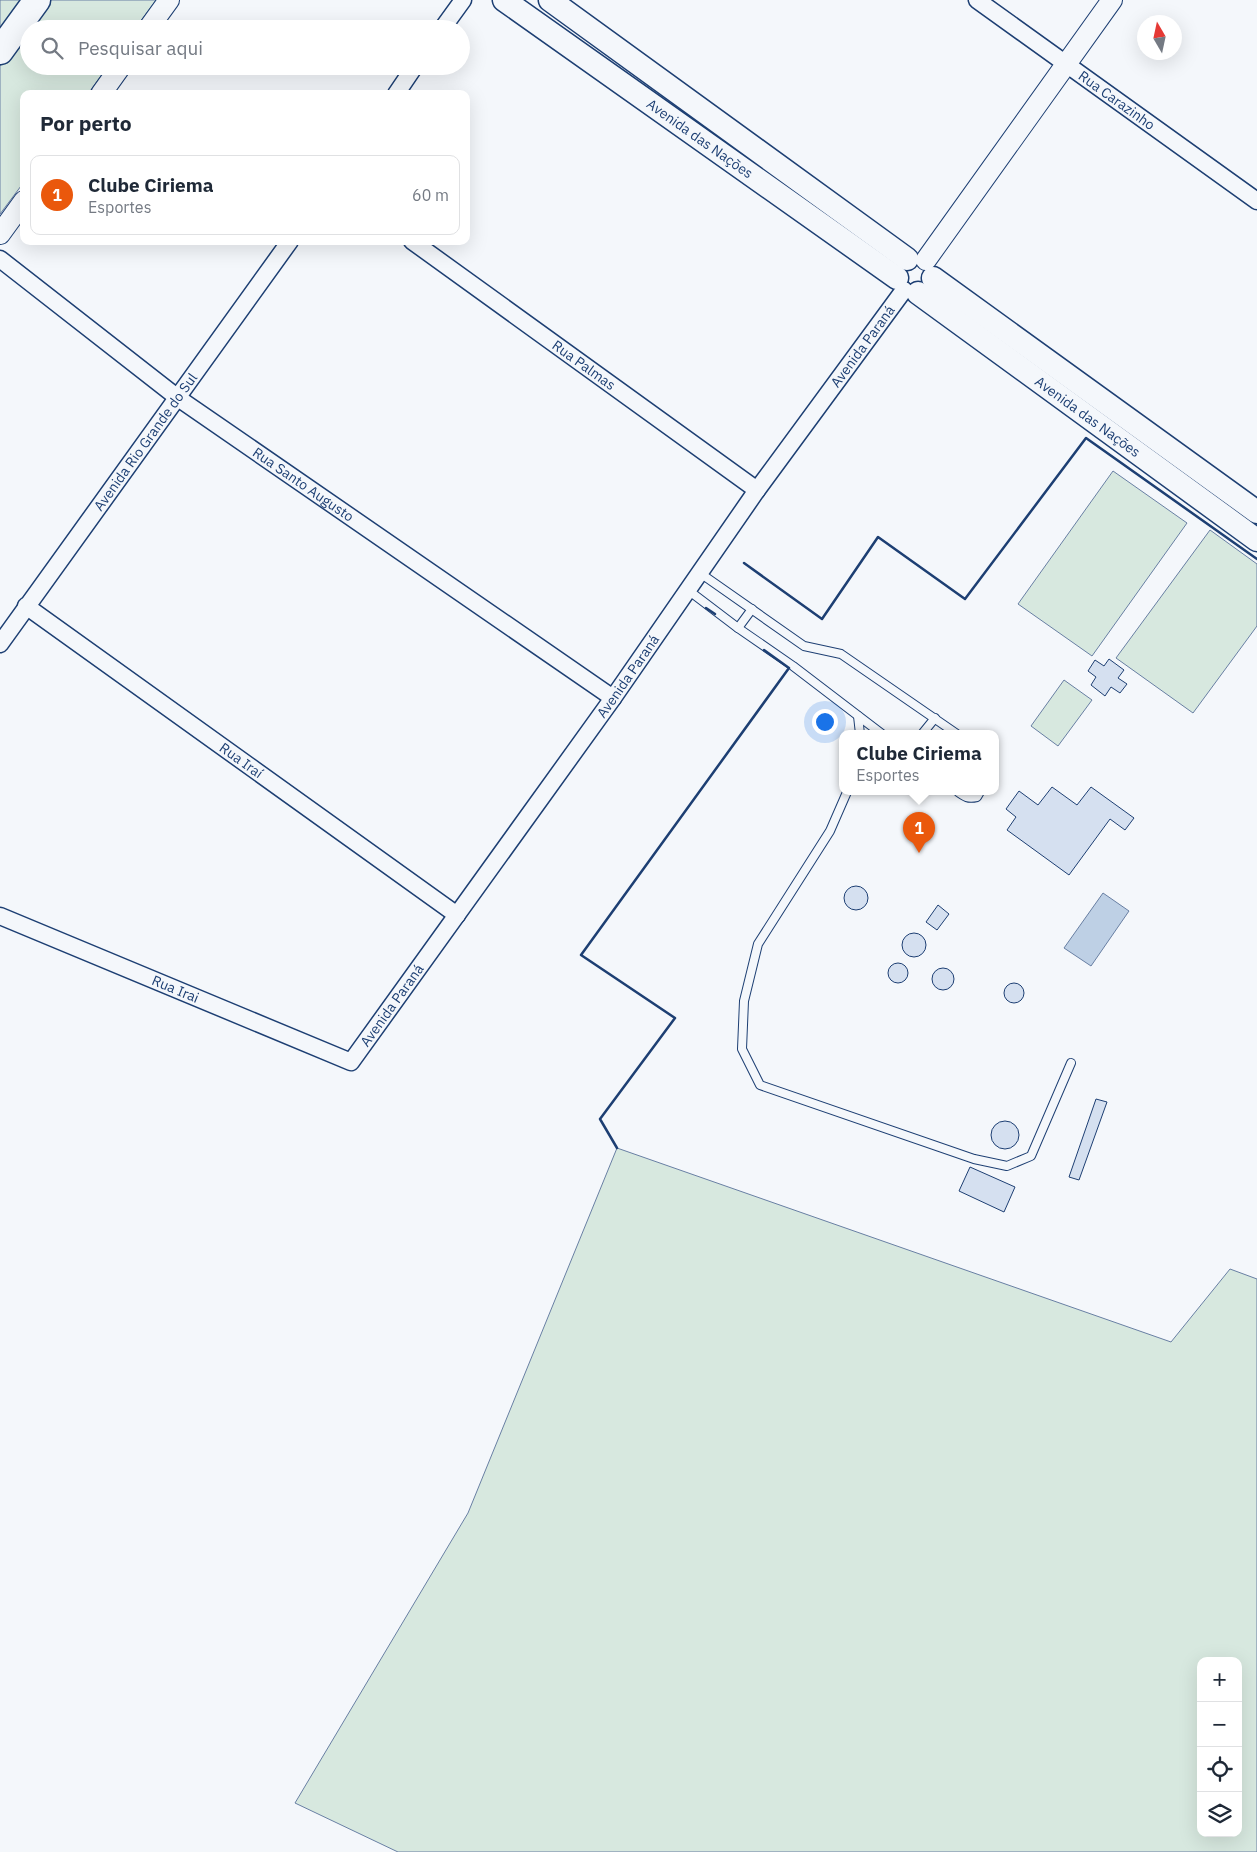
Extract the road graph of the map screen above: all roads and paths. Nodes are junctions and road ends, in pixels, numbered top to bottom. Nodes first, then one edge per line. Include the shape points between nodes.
1 (37, 0) edge
2 (169, 0) edge
3 (463, 0) edge
4 (504, 0) edge
5 (550, 0) edge
6 (977, 0) edge
7 (1112, 0) edge
8 (22, 20) edge
9 (155, 20) edge
10 (449, 20) edge
11 (20, 23) edge
12 (0, 51) edge
13 (1066, 64) junction
14 (115, 75) edge
15 (410, 75) edge
16 (104, 90) edge
17 (399, 90) edge
18 (1257, 202) edge
19 (20, 206) edge
20 (0, 234) edge
21 (287, 245) edge
22 (418, 245) edge
23 (0, 259) edge
24 (914, 277) junction
25 (178, 398) junction
26 (758, 490) junction
27 (1257, 512) edge
28 (1257, 540) edge
29 (700, 573) junction
30 (688, 590) junction
31 (26, 606) junction
32 (752, 609) junction
33 (738, 628) junction
34 (0, 644) edge
35 (613, 698) junction
36 (858, 716) junction
37 (934, 718) junction
38 (860, 730) edge
39 (877, 730) edge
40 (925, 730) edge
41 (951, 730) edge
42 (846, 795) edge
43 (962, 795) edge
44 (978, 795) edge
45 (0, 916) edge
46 (457, 916) junction
47 (351, 1062) joint
48 (1071, 1064) dead end

1 - 8 highway
2 - 9 street
3 - 10 street
4 - 24 main road, Avenida das Nações
5 - 24 main road, Avenida das Nações
6 - 13 street, Rua Carazinho
7 - 13 street, Avenida Paraná
11 - 12 highway
13 - 18 street, Rua Carazinho
13 - 24 street, Avenida Paraná
14 - 16 street
15 - 17 street
19 - 20 street
21 - 25 street, Avenida Rio Grande do Sul
22 - 26 street, Rua Palmas
23 - 25 street, Rua Santo Augusto
24 - 26 street, Avenida Paraná
24 - 27 main road, Avenida das Nações
24 - 28 main road, Avenida das Nações
25 - 31 street, Avenida Rio Grande do Sul
25 - 35 street, Rua Santo Augusto
26 - 29 street, Avenida Paraná
29 - 30 street, Avenida Paraná
29 - 32 lane
30 - 33 lane
30 - 35 street, Avenida Paraná
31 - 34 street, Avenida Rio Grande do Sul
31 - 46 street, Rua Iraí
32 - 33 lane
32 - 37 lane via 804,646 841,654
33 - 36 lane
35 - 46 street, Avenida Paraná
36 - 38 lane
36 - 39 lane
37 - 40 lane
37 - 41 lane
42 - 48 lane via 830,831 758,944 744,1001 742,1050 760,1085 974,1159 1007,1166 1031,1156
43 - 44 lane via 971,798
45 - 47 street, Rua Irai
46 - 47 street, Avenida Paraná

